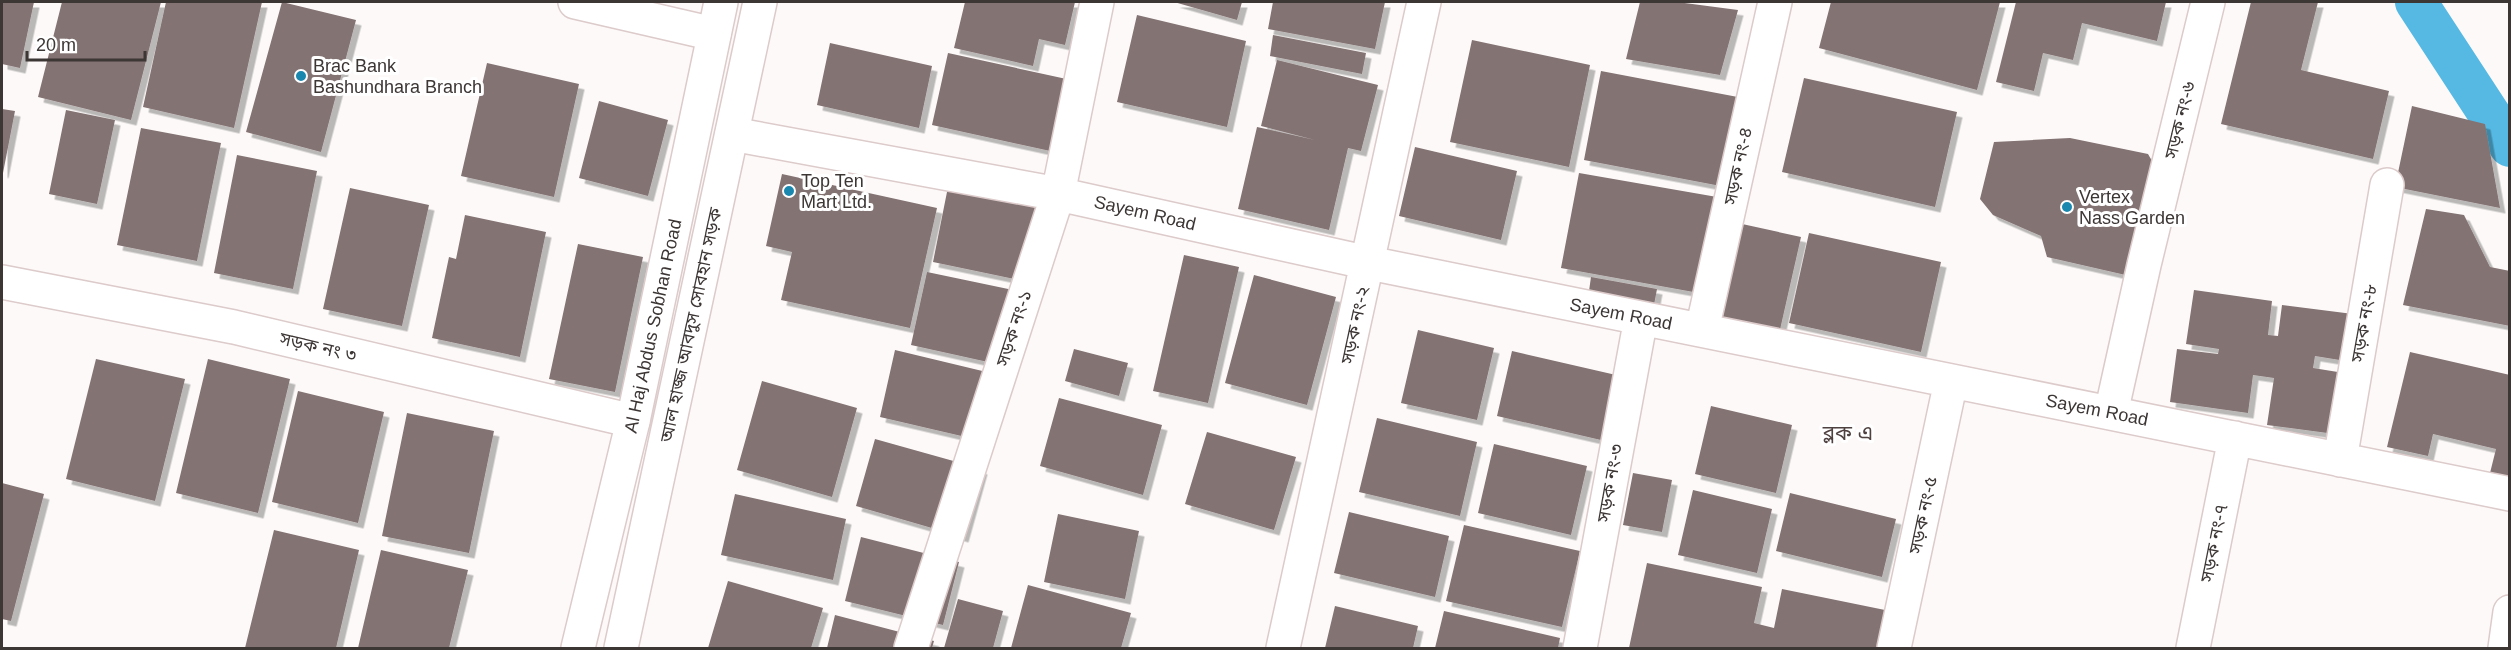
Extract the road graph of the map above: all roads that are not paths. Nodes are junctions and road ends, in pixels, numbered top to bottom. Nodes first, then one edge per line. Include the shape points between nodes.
1 (576, 2) edge
2 (721, 2) edge
3 (760, 2) edge
4 (1097, 2) edge
5 (1424, 2) edge
6 (1775, 2) edge
7 (2208, 2) edge
8 (714, 34) junction
9 (732, 134) junction
10 (2387, 185) dead end
11 (1058, 194) junction
12 (1369, 263) junction
13 (2, 282) edge
14 (1641, 318) junction
15 (1702, 330) junction
16 (1951, 381) junction
17 (2111, 413) junction
18 (633, 421) junction
19 (2235, 438) junction
20 (2340, 460) junction
21 (2510, 494) edge
22 (2510, 612) edge
23 (578, 648) edge
24 (621, 648) edge
25 (911, 648) edge
26 (1283, 648) edge
27 (1580, 648) edge
28 (1894, 648) edge
29 (2193, 648) edge
30 (2505, 648) edge

1 - 8 street
2 - 8 street, Al Haj Abdus Sobhan Road
3 - 9 street, আল হাজ্জ আবদুস সোবহান সড়ক
4 - 11 street, সড়ক নং-১
5 - 12 street, সড়ক নং-২
6 - 15 street, সড়ক নং-৪
7 - 17 street, সড়ক নং-৬
8 - 18 street, Al Haj Abdus Sobhan Road
9 - 11 street, Sayem Road
9 - 24 street, আল হাজ্জ আবদুস সোবহান সড়ক
10 - 20 street, সড়ক নং-৮
11 - 12 street, Sayem Road
11 - 25 street, সড়ক নং-১
12 - 14 street, Sayem Road
12 - 26 street, সড়ক নং-২
13 - 18 street, সড়ক নং ৩ via 234,327
14 - 15 street, Sayem Road
14 - 27 street, সড়ক নং-৩
15 - 16 street, Sayem Road
16 - 17 street, Sayem Road
16 - 28 street, সড়ক নং-৫
17 - 19 street, Sayem Road
18 - 23 street, Al Haj Abdus Sobhan Road
19 - 20 street, Sayem Road
19 - 29 street, সড়ক নং-৭
20 - 21 street, Sayem Road
22 - 30 street

